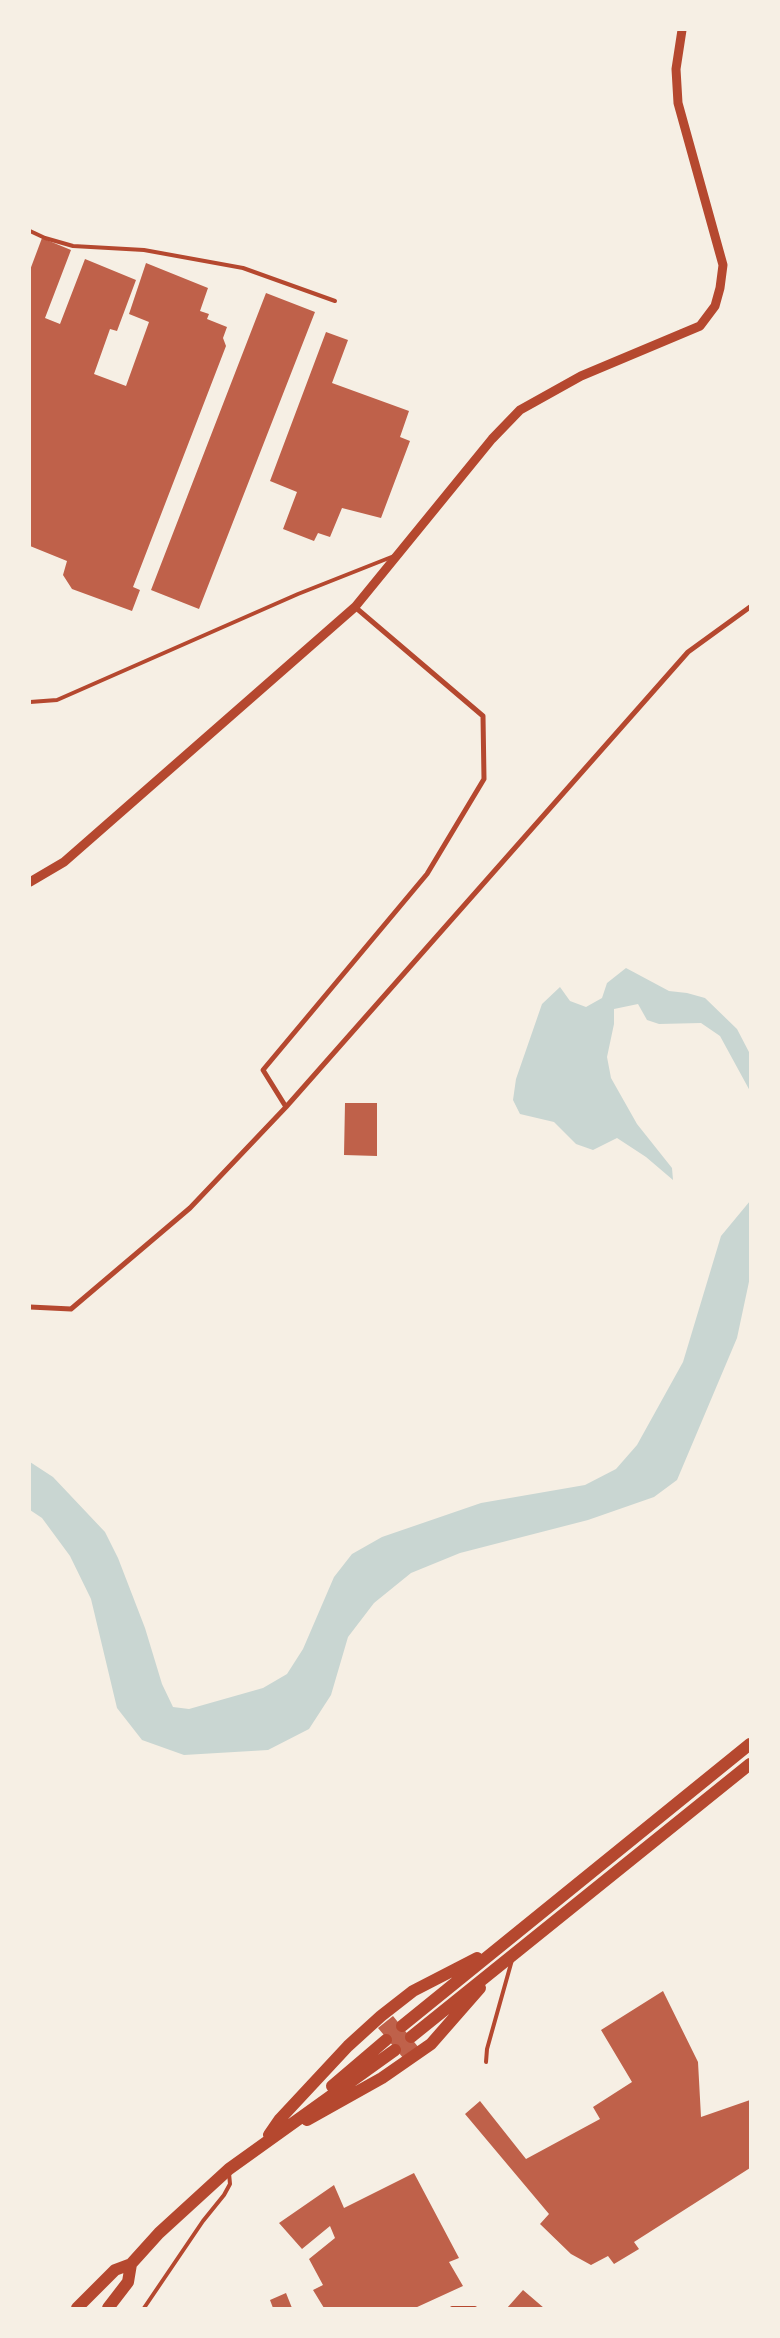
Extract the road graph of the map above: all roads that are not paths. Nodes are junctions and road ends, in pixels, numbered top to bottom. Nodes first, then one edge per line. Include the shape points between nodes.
1 (682, 30) edge
2 (30, 231) edge
3 (335, 301) dead end
4 (396, 555) junction
5 (355, 607) junction
6 (750, 607) edge
7 (30, 702) edge
8 (30, 882) edge
9 (286, 1107) junction
10 (30, 1307) edge
11 (750, 1744) edge
12 (750, 1764) edge
13 (502, 1945) junction
14 (515, 1951) junction
15 (505, 1959) junction
16 (402, 2026) dead end
17 (411, 2036) dead end
18 (386, 2040) dead end
19 (394, 2050) dead end
20 (486, 2062) dead end
21 (263, 2144) junction
22 (229, 2169) junction
23 (131, 2264) junction
24 (77, 2308) edge
25 (108, 2308) edge
26 (144, 2308) edge
27 (452, 2308) edge
28 (475, 2308) edge

1 - 4 street via 676,69 678,103 723,265 715,306 700,326 581,376 520,410
2 - 3 lane via 73,246 144,250 243,268
4 - 5 street
4 - 7 lane via 298,594 57,700
5 - 8 street via 64,862
5 - 9 street via 483,716 484,780 427,874 263,1070
6 - 9 street via 688,652
9 - 10 street via 190,1208 71,1309
11 - 13 main road
12 - 14 main road
13 - 16 main road
13 - 21 main road via 413,1992 382,2016 348,2046 280,2119
14 - 15 main road
14 - 20 lane
15 - 17 main road
15 - 21 main road via 431,2044 345,2100
18 - 21 main road
19 - 21 main road
21 - 22 main road
22 - 23 main road via 159,2233
22 - 26 lane via 230,2184 224,2195
23 - 24 main road via 115,2270
23 - 25 main road via 128,2282
27 - 28 lane

